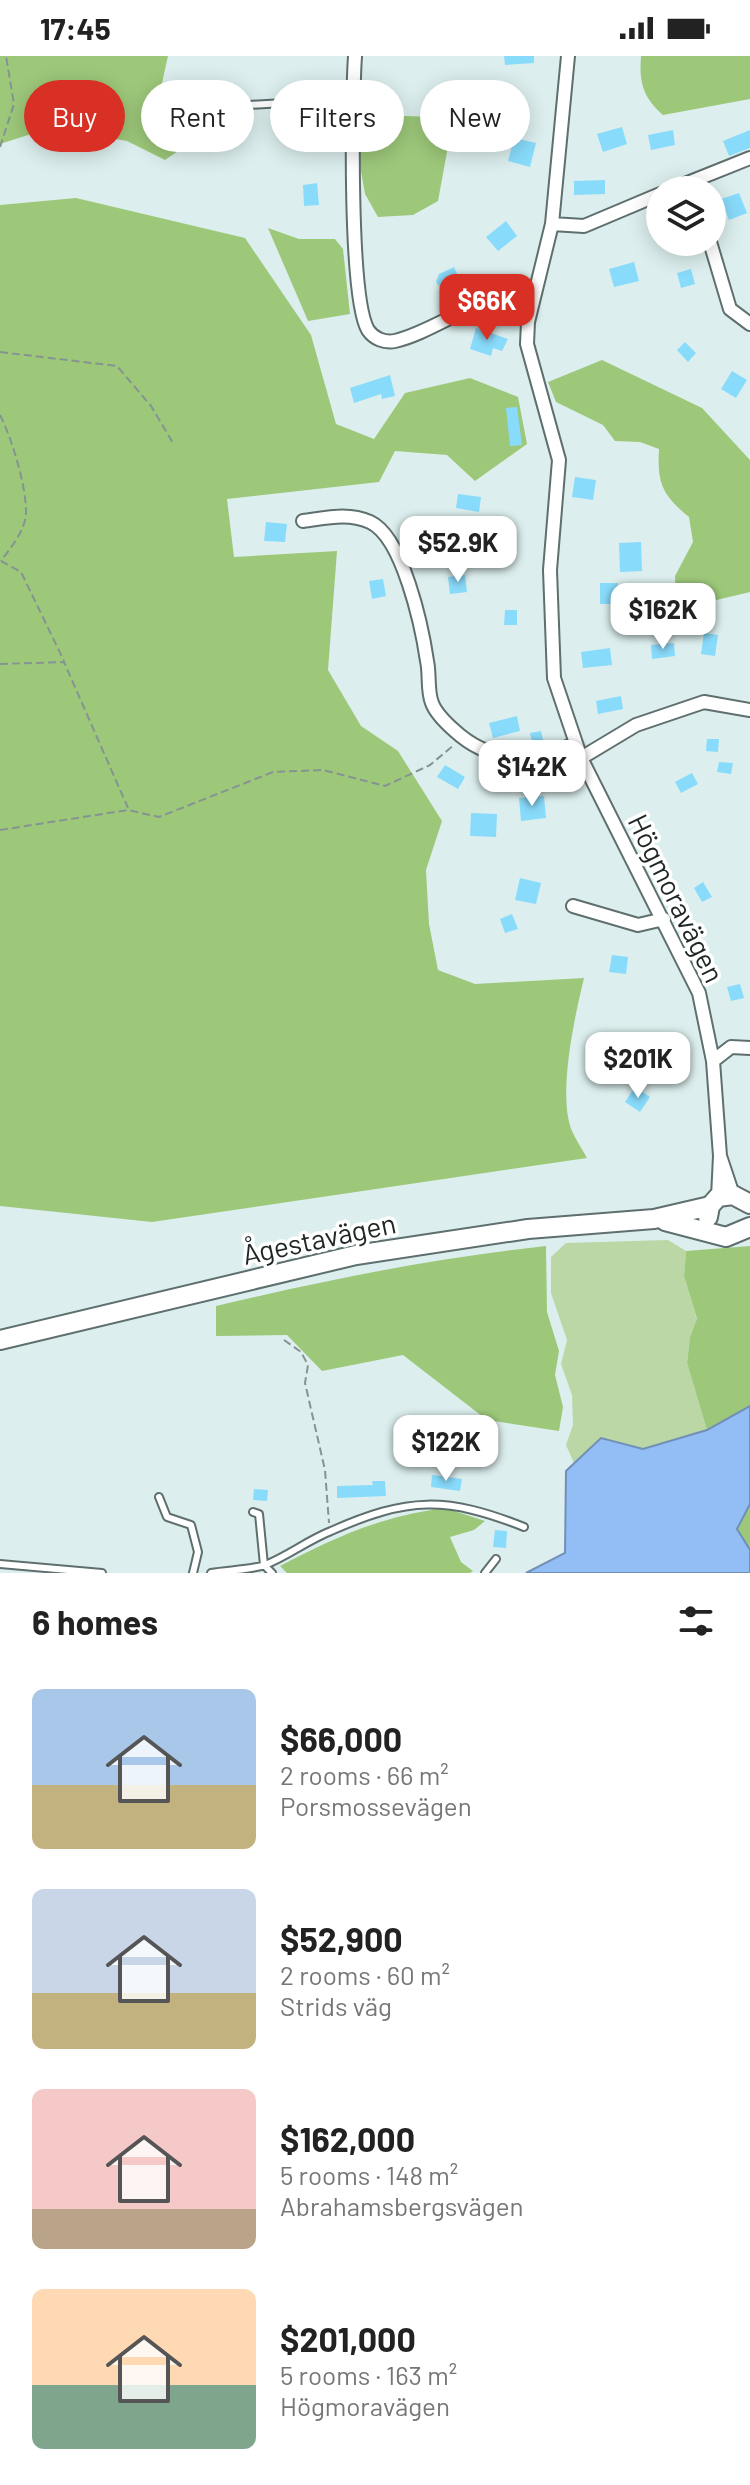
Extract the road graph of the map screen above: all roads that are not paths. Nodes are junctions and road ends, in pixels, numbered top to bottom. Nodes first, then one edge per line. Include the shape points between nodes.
1 (355, 56) edge
2 (568, 56) edge
3 (354, 80) edge
4 (354, 152) edge
5 (750, 158) edge
6 (713, 176) edge
7 (646, 200) edge
8 (552, 224) junction
9 (714, 256) edge
10 (532, 295) junction
11 (750, 324) edge
12 (303, 521) dead end
13 (750, 710) edge
14 (574, 744) junction
15 (581, 758) junction
16 (573, 906) dead end
17 (664, 919) junction
18 (750, 1048) edge
19 (713, 1061) junction
20 (739, 1210) edge
21 (654, 1219) junction
22 (714, 1231) junction
23 (0, 1340) edge
24 (159, 1497) dead end
25 (253, 1512) dead end
26 (524, 1527) dead end
27 (496, 1559) dead end
28 (0, 1564) edge
29 (264, 1565) junction
30 (102, 1573) edge
31 (193, 1573) edge
32 (211, 1573) edge
33 (272, 1573) edge
34 (485, 1573) edge

1 - 3 street
2 - 8 street, Högmoravägen
4 - 10 street via 356,251 368,330 380,341 425,331 493,300
5 - 6 street
7 - 8 street via 584,226
8 - 10 street, Högmoravägen
9 - 11 street via 730,309
10 - 14 street, Högmoravägen via 527,344 559,460 550,570 554,678
12 - 14 street via 348,516 372,523 383,533 420,615 431,703 462,738 487,752 526,758 550,756
13 - 15 street via 704,702 636,725
14 - 15 street, Högmoravägen
15 - 17 street, Högmoravägen
16 - 17 street via 638,925
17 - 19 street, Högmoravägen via 699,993
18 - 19 street via 736,1046
19 - 20 street, Högmoravägen via 720,1156
20 - 21 main road, Ågestavägen
20 - 22 main road, Ågestavägen via 733,1236
20 - 22 main road via 708,1214
21 - 22 main road, Ågestavägen
21 - 23 main road, Ågestavägen via 528,1229 356,1255
24 - 31 lane via 167,1517 191,1525 198,1552
25 - 29 lane via 259,1514
26 - 29 lane via 475,1508 432,1503 388,1510 330,1531
27 - 34 lane
28 - 30 lane
29 - 32 lane
29 - 33 lane

